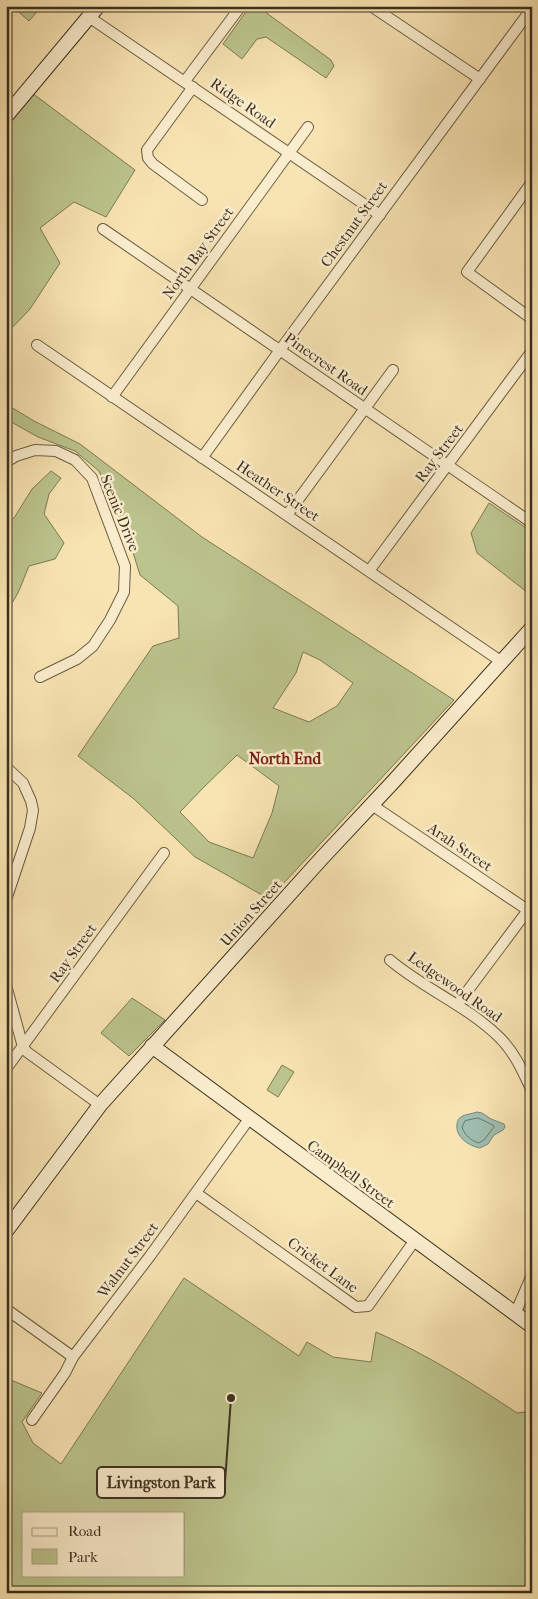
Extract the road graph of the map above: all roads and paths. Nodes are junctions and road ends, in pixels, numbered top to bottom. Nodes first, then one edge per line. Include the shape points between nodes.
1 (241, 6) edge
2 (372, 6) edge
3 (532, 8) edge
4 (93, 11) edge
5 (480, 79) junction
6 (189, 84) junction
7 (6, 116) edge
8 (308, 127) dead end
9 (289, 153) junction
10 (532, 182) edge
11 (202, 200) dead end
12 (380, 215) junction
13 (103, 229) dead end
14 (191, 288) junction
15 (532, 318) edge
16 (37, 345) dead end
17 (280, 350) junction
18 (532, 352) edge
19 (394, 370) dead end
20 (112, 397) junction
21 (365, 409) junction
22 (202, 458) junction
23 (6, 462) edge
24 (448, 465) junction
25 (287, 515) junction
26 (532, 523) edge
27 (369, 571) junction
28 (532, 628) edge
29 (502, 662) junction
30 (40, 677) dead end
31 (6, 767) edge
32 (372, 805) junction
33 (164, 853) dead end
34 (6, 900) edge
35 (530, 909) edge
36 (390, 960) dead end
37 (6, 985) edge
38 (457, 1005) junction
39 (23, 1046) junction
40 (152, 1046) junction
41 (6, 1070) edge
42 (532, 1091) edge
43 (100, 1105) junction
44 (249, 1119) junction
45 (196, 1193) junction
46 (6, 1231) edge
47 (415, 1240) junction
48 (532, 1275) edge
49 (6, 1309) edge
50 (515, 1314) junction
51 (532, 1326) edge
52 (73, 1358) junction
53 (32, 1420) dead end

1 - 6 street
2 - 5 street
3 - 5 street, Chestnut Street
4 - 6 street, Ridge Road
4 - 7 street
5 - 12 street, Chestnut Street
6 - 9 street, Ridge Road
6 - 11 street via 147,150 153,164
8 - 9 street, North Bay Street
9 - 12 street, Ridge Road
9 - 14 street, North Bay Street
10 - 15 street via 467,272
12 - 17 street, Chestnut Street
13 - 14 street, Pinecrest Road
14 - 17 street, Pinecrest Road
14 - 20 street, North Bay Street
16 - 20 street, Heather Street
17 - 21 street, Pinecrest Road
17 - 22 street, Chestnut Street
18 - 24 street, Ray Street
19 - 21 street
20 - 22 street, Heather Street
21 - 24 street, Pinecrest Road
21 - 25 street
22 - 25 street, Heather Street
23 - 30 street, Scenic Drive via 35,450 56,451 75,460 92,478 124,566 124,592 93,646 77,659
24 - 26 street, Pinecrest Road
24 - 27 street, Ray Street
25 - 27 street, Heather Street
27 - 29 street, Heather Street
28 - 29 street, Union Street
29 - 32 street, Union Street
31 - 34 street via 23,783 33,810
32 - 35 street, Arah Street
32 - 40 street, Union Street
33 - 39 street, Ray Street
35 - 38 street
36 - 38 street, Ledgewood Road
37 - 39 street
38 - 42 street, Ledgewood Road via 494,1032 507,1046
39 - 41 street, Ray Street
39 - 43 street via 32,1057
40 - 43 street, Union Street
40 - 44 street, Campbell Street
43 - 46 street, Union Street
44 - 45 street, Walnut Street
44 - 47 street, Campbell Street
45 - 47 street, Cricket Lane via 356,1307 368,1306
45 - 52 street, Walnut Street
47 - 50 street, Campbell Street
48 - 50 street
49 - 52 street
50 - 51 street, Campbell Street
52 - 53 street, Walnut Street

